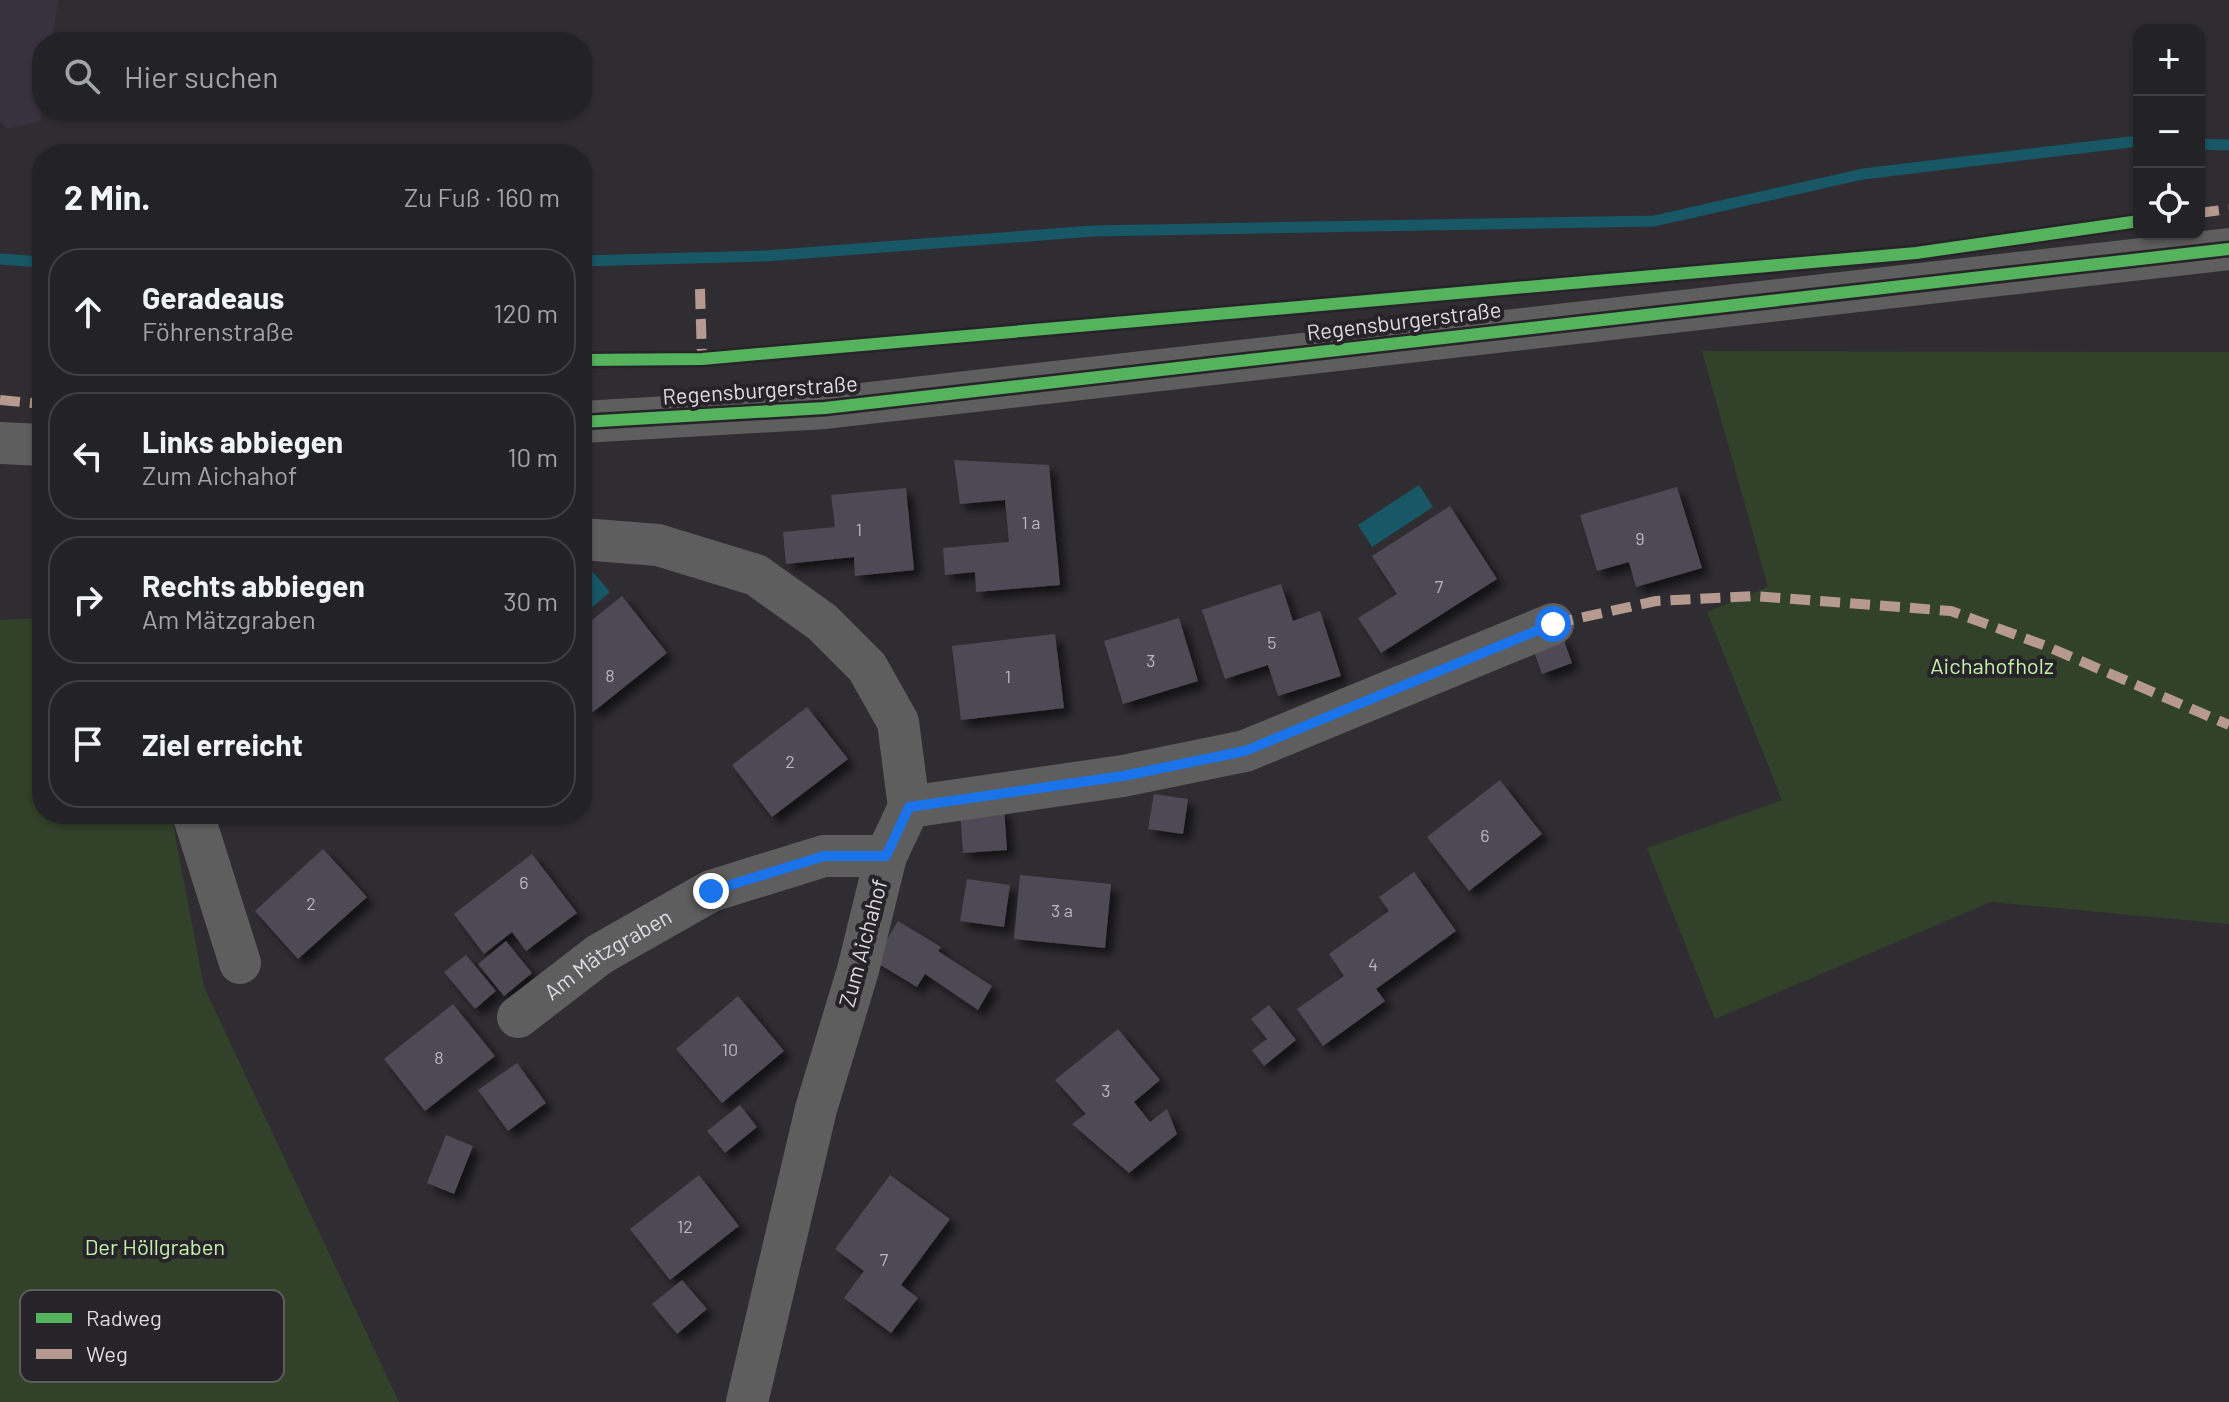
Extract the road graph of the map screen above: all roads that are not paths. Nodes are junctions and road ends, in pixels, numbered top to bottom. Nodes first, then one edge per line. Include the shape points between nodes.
1 (2229, 249) edge
2 (592, 421) edge
3 (0, 443) edge
4 (32, 445) edge
5 (592, 540) edge
6 (1553, 624) dead end
7 (909, 807) junction
8 (196, 824) edge
9 (886, 856) junction
10 (240, 963) dead end
11 (518, 1017) dead end
12 (747, 1402) edge

1 - 2 street, Regensburgerstraße via 825,408
3 - 4 street
5 - 7 street via 658,545 756,575 822,622 867,667 898,722
6 - 7 street via 1245,751 1123,776
7 - 9 street, Zum Aichahof
8 - 10 street
9 - 11 street, Am Mätzgraben via 824,856 711,891 600,954
9 - 12 street, Zum Aichahof via 797,1176

